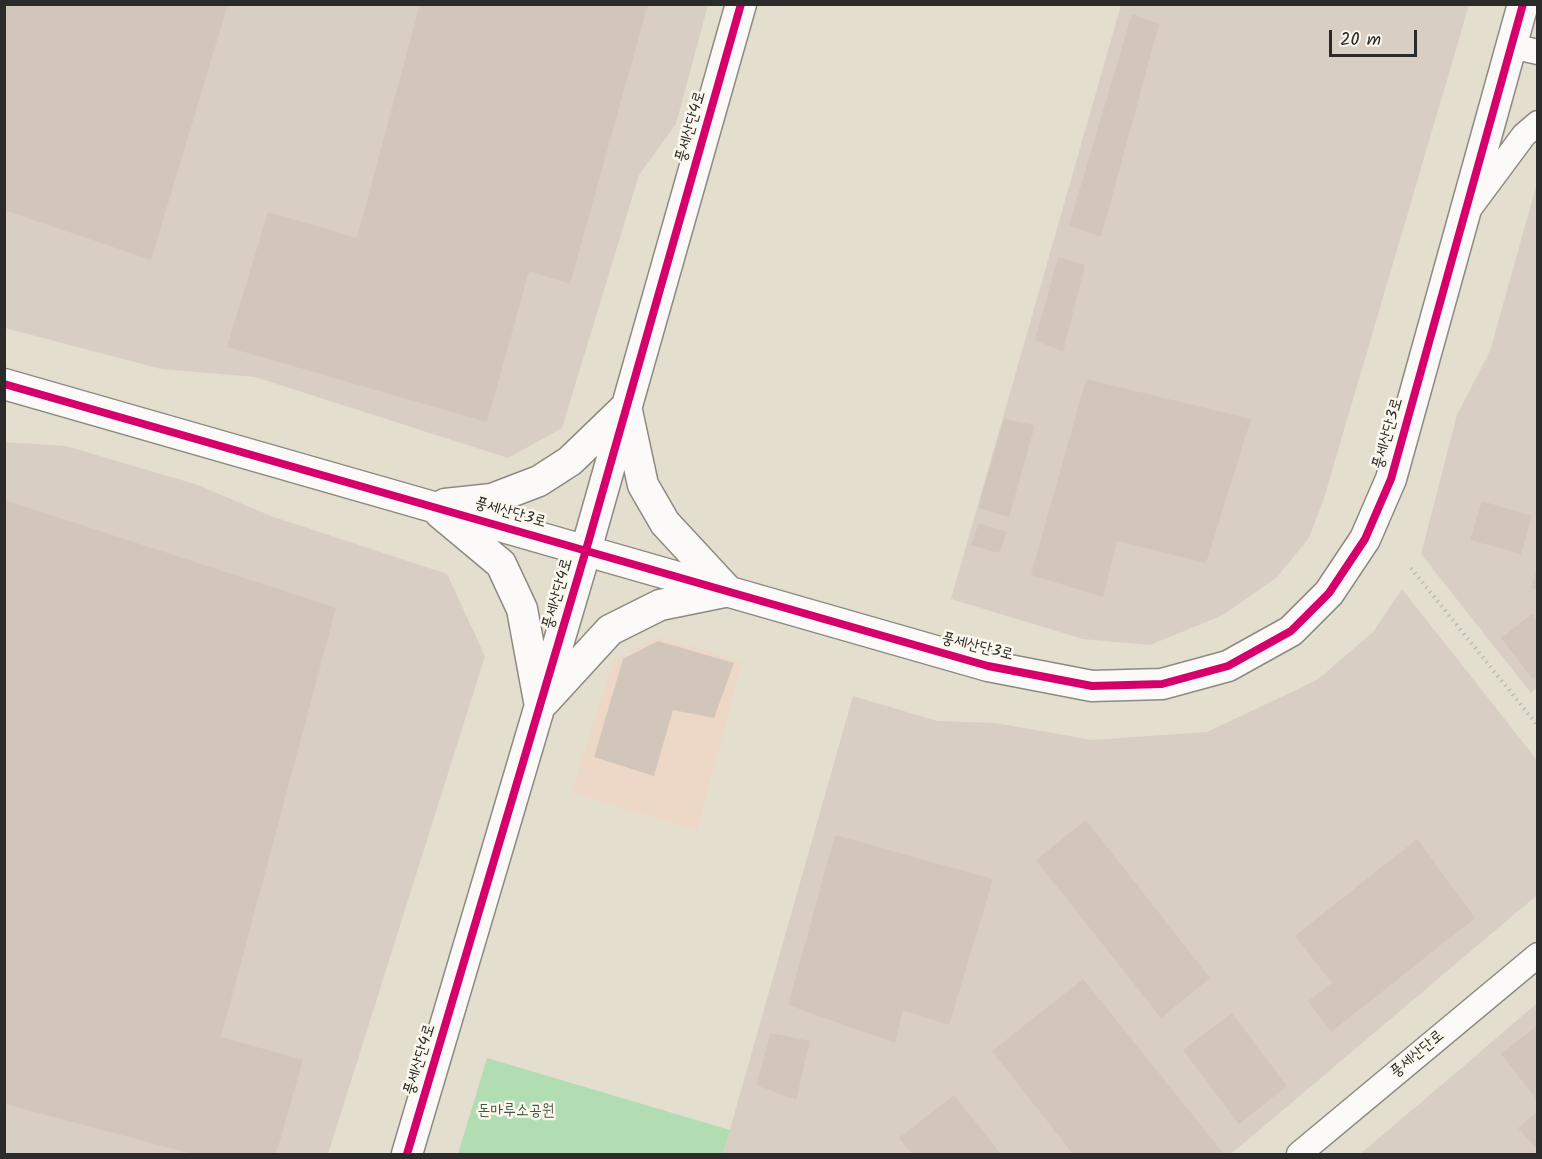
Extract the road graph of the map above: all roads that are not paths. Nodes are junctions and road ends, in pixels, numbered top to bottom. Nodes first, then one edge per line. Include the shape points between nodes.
1 (741, 4) edge
2 (1523, 4) edge
3 (1524, 49) edge
4 (1538, 123) edge
5 (1464, 216) junction
6 (4, 384) edge
7 (626, 407) junction
8 (430, 506) junction
9 (586, 550) junction
10 (728, 591) junction
11 (540, 706) junction
12 (1538, 955) edge
13 (407, 1155) edge
14 (1299, 1155) edge

1 - 7 street, 풍세산단4로
2 - 3 street, 풍세산단3로
3 - 5 street, 풍세산단3로
4 - 5 street via 1524,135
5 - 10 street, 풍세산단3로 via 1391,479 1365,539 1329,593 1291,631 1228,666 1162,684 1092,686 988,666
6 - 8 street, 풍세산단3로
7 - 8 street via 570,461 539,482 492,498
7 - 9 street, 풍세산단4로
7 - 10 street via 643,485 664,523
8 - 9 street, 풍세산단3로
8 - 11 street via 501,564 522,609
9 - 10 street, 풍세산단3로
9 - 11 street, 풍세산단4로
10 - 11 street via 660,605 610,630
11 - 13 street, 풍세산단4로
12 - 14 street, 풍세산단로

